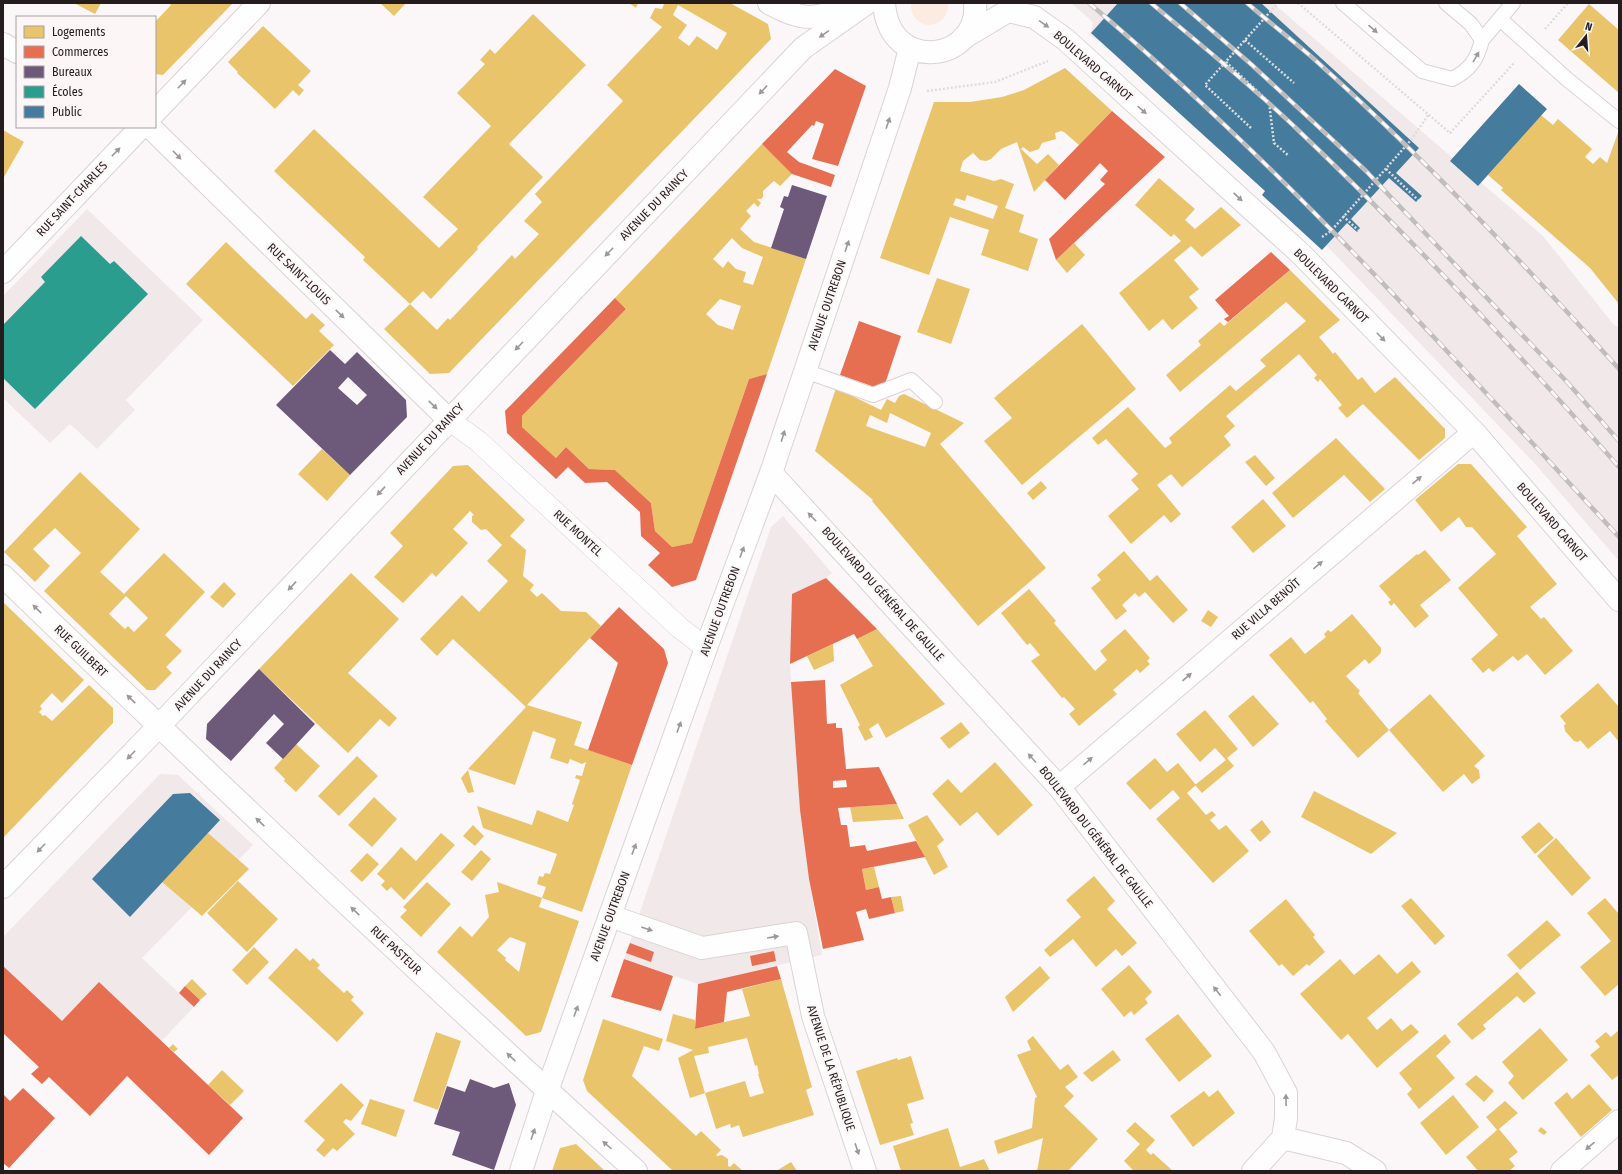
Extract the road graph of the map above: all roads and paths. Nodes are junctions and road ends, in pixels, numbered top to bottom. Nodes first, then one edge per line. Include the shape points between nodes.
1 (259, 3) edge
2 (769, 3) edge
3 (850, 3) edge
4 (867, 3) edge
5 (884, 3) edge
6 (1278, 3) edge
7 (1343, 3) edge
8 (1446, 3) edge
9 (1513, 3) edge
10 (976, 5) edge
11 (1012, 7) edge
12 (1500, 19) junction
13 (963, 38) junction
14 (1065, 39) junction
15 (1245, 40) junction
16 (1482, 40) junction
17 (3, 44) edge
18 (910, 48) junction
19 (16, 51) edge
20 (1226, 62) junction
21 (1294, 83) dead end
22 (900, 88) junction
23 (156, 111) edge
24 (1429, 114) dead end
25 (1619, 121) edge
26 (140, 128) edge
27 (151, 128) edge
28 (1251, 128) dead end
29 (1290, 156) dead end
30 (1386, 169) junction
31 (1418, 200) dead end
32 (1343, 216) junction
33 (1358, 230) dead end
34 (1318, 240) dead end
35 (3, 272) edge
36 (804, 371) junction
37 (935, 402) dead end
38 (449, 420) junction
39 (1474, 432) junction
40 (771, 473) junction
41 (3, 576) edge
42 (1619, 600) edge
43 (706, 648) junction
44 (158, 727) junction
45 (1059, 786) junction
46 (3, 887) edge
47 (610, 916) junction
48 (548, 1091) junction
49 (1619, 1121) edge
50 (1283, 1138) junction
51 (521, 1171) edge
52 (636, 1171) edge
53 (865, 1171) edge
54 (1253, 1171) edge
55 (1375, 1171) edge
56 (1562, 1171) edge

23 -> 1 street
2 - 3 street via 798,17 818,17
4 -> 38 street, AVENUE DU RAINCY via 803,48
5 - 18 street via 890,29 898,40
6 - 15 path
7 -> 16 lane via 1422,71 1444,77 1452,79 1464,73 1474,62
8 - 16 lane via 1471,24
9 - 12 lane
10 - 13 street via 974,20
11 - 13 street
11 -> 14 street, BOULEVARD CARNOT
12 - 16 lane
12 - 25 lane via 1562,75
13 - 18 street via 951,48 937,52 923,52
14 - 22 path via 1063,56 995,82 916,93
14 -> 39 street, BOULEVARD CARNOT via 1302,255
15 - 20 path
15 - 21 path
17 - 19 street
18 - 22 street, AVENUE OUTREBON
20 - 28 path via 1206,85
20 - 29 path via 1269,102 1274,143
36 -> 22 street, AVENUE OUTREBON
24 - 30 path
35 -> 26 street, RUE SAINT-CHARLES
27 -> 38 street, RUE SAINT-LOUIS
30 - 31 path
30 - 32 path
32 - 33 path
32 - 34 path via 1331,231
36 - 37 lane via 873,395 912,380
40 -> 36 street, AVENUE OUTREBON
38 - 43 street, RUE MONTEL via 478,441 680,628
38 -> 44 street, AVENUE DU RAINCY
39 - 42 street, BOULEVARD CARNOT
45 -> 39 street, RUE VILLA BENOÎT
43 -> 40 street, AVENUE OUTREBON
45 -> 40 street, BOULEVARD DU GÉNÉRAL DE GAULLE
44 -> 41 street, RUE GUILBERT
47 -> 43 street, AVENUE OUTREBON
44 -> 46 street, AVENUE DU RAINCY
48 -> 44 street, RUE PASTEUR
50 -> 45 street, BOULEVARD DU GÉNÉRAL DE GAULLE via 1286,1093 1264,1052
48 -> 47 street, AVENUE OUTREBON
47 -> 53 street, AVENUE DE LA RÉPUBLIQUE via 702,948 796,933 813,1016
51 -> 48 street, AVENUE OUTREBON
52 -> 48 street, RUE PASTEUR
49 -> 56 street
50 - 54 street
50 - 55 street via 1346,1153

